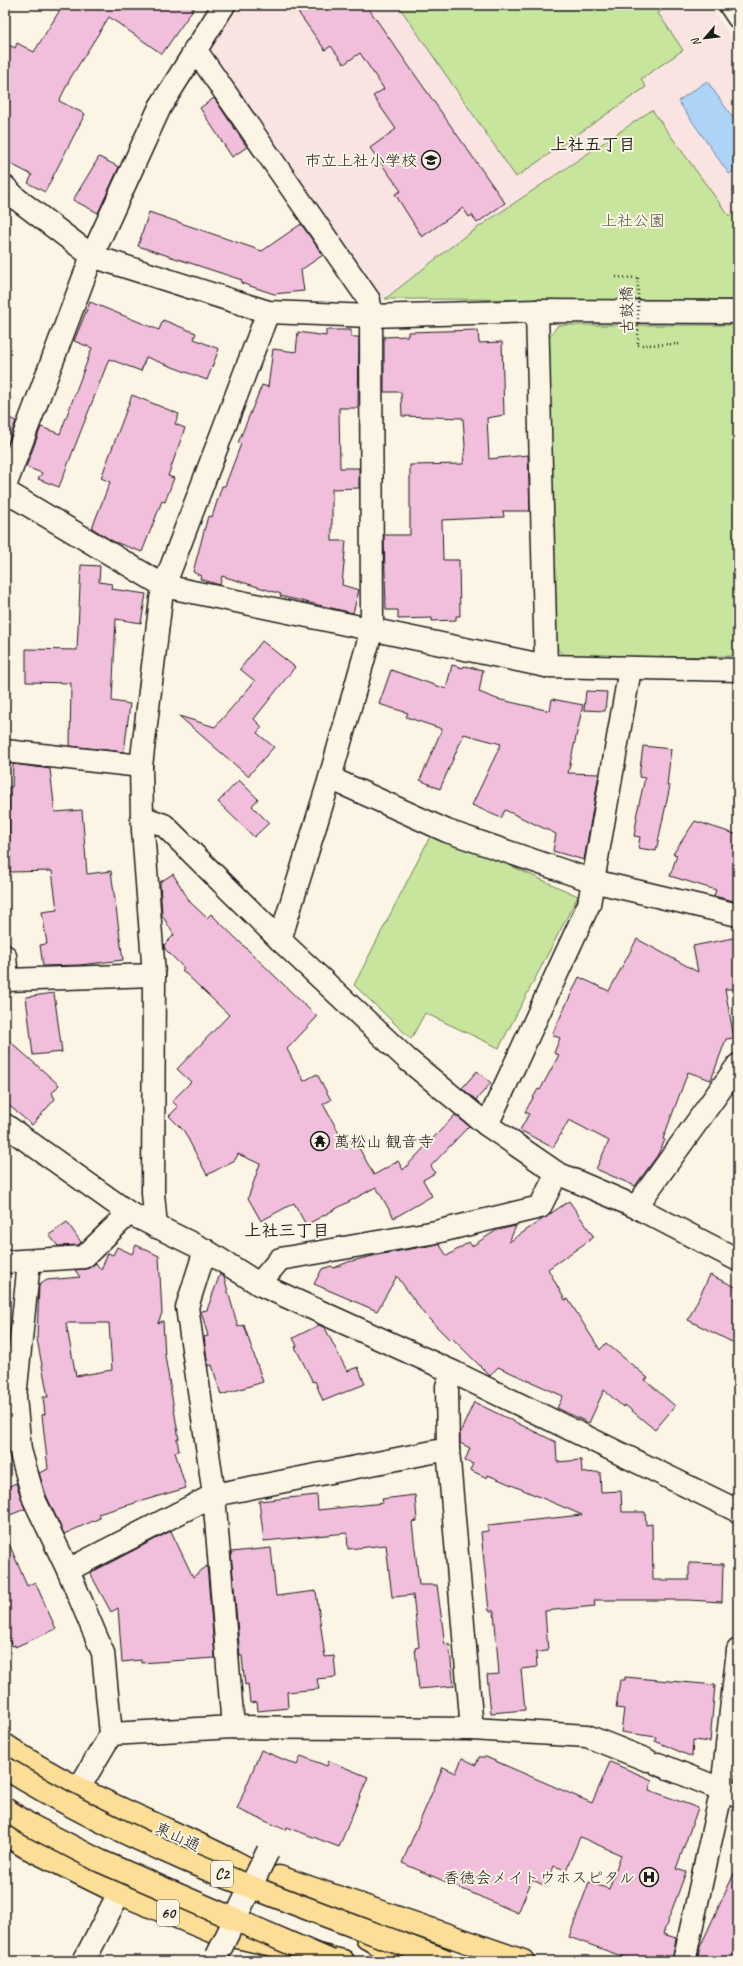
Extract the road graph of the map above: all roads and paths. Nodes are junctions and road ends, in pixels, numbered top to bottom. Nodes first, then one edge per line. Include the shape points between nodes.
1 (224, 5) edge
2 (730, 5) edge
3 (738, 16) edge
4 (195, 49) junction
5 (5, 187) edge
6 (92, 256) junction
7 (616, 277) dead end
8 (537, 311) junction
9 (268, 312) junction
10 (738, 312) edge
11 (371, 316) junction
12 (681, 344) dead end
13 (5, 486) edge
14 (5, 491) edge
15 (164, 586) junction
16 (372, 629) junction
17 (546, 666) junction
18 (630, 669) junction
19 (738, 670) edge
20 (5, 751) edge
21 (141, 766) junction
22 (330, 778) junction
23 (142, 816) junction
24 (593, 881) junction
25 (738, 915) edge
26 (280, 940) junction
27 (5, 956) edge
28 (154, 975) junction
29 (6, 981) edge
30 (738, 1065) edge
31 (487, 1124) junction
32 (5, 1125) edge
33 (557, 1173) junction
34 (636, 1207) junction
35 (129, 1213) junction
36 (156, 1228) junction
37 (205, 1250) junction
38 (738, 1260) edge
39 (5, 1262) edge
40 (29, 1262) junction
41 (259, 1284) junction
42 (453, 1372) junction
43 (448, 1449) junction
44 (214, 1495) junction
45 (738, 1511) edge
46 (68, 1570) junction
47 (738, 1652) edge
48 (233, 1727) junction
49 (472, 1729) junction
50 (111, 1734) junction
51 (5, 1745) edge
52 (5, 1768) edge
53 (79, 1788) junction
54 (730, 1793) edge
55 (5, 1809) edge
56 (5, 1834) edge
57 (268, 1851) dead end
58 (237, 1863) junction
59 (119, 1893) junction
60 (211, 1931) junction
61 (217, 1956) dead end
62 (84, 1961) edge
63 (277, 1961) edge
64 (331, 1961) edge
65 (343, 1961) edge
66 (415, 1961) edge
67 (447, 1961) edge
68 (523, 1961) edge
69 (684, 1961) edge

1 - 4 street
2 - 3 street
4 - 6 street via 160,107
4 - 11 street via 369,300
5 - 6 street
6 - 9 street
6 - 13 street
7 - 12 path, 古鼓橋, bridge via 638,278 638,345
8 - 10 street
8 - 11 street
8 - 17 street
9 - 11 street
9 - 15 street
11 - 16 street
14 - 15 street
15 - 16 street
15 - 21 street
16 - 17 street
16 - 22 street
17 - 18 street
18 - 19 street
18 - 24 street
20 - 21 street
21 - 23 street
22 - 24 street via 447,831
22 - 26 street
23 - 26 street via 164,825
23 - 28 street
24 - 25 street
24 - 31 street via 590,904
26 - 31 street via 408,1060
27 - 29 street
28 - 29 street
28 - 36 street via 153,1193
30 - 34 street
31 - 33 street
32 - 35 street
33 - 34 street
33 - 41 street via 540,1207 436,1232 280,1259
34 - 38 street
35 - 36 street
35 - 40 street via 84,1257
36 - 37 street
37 - 41 street
37 - 44 street via 187,1307
39 - 40 street
40 - 46 street via 15,1397 20,1450 34,1499
41 - 42 street
42 - 43 street via 447,1386
42 - 45 street
43 - 44 street
43 - 49 street
44 - 46 street
44 - 48 street
46 - 50 street via 103,1653
47 - 54 street
48 - 49 street
48 - 50 street
49 - 54 street via 587,1736
50 - 53 street
51 - 53 main road, 東山通
52 - 67 main road, C2, bridge via 48,1795 123,1833 201,1866
53 - 58 main road, 東山通 via 148,1823
54 - 69 street
55 - 64 main road, C2, bridge via 28,1824 100,1861
56 - 59 main road, 60
57 - 61 street, bridge
58 - 66 main road, 東山通 via 394,1953
58 - 68 main road
59 - 60 main road, 60
59 - 62 street
60 - 63 main road, 60
60 - 65 main road, 60

